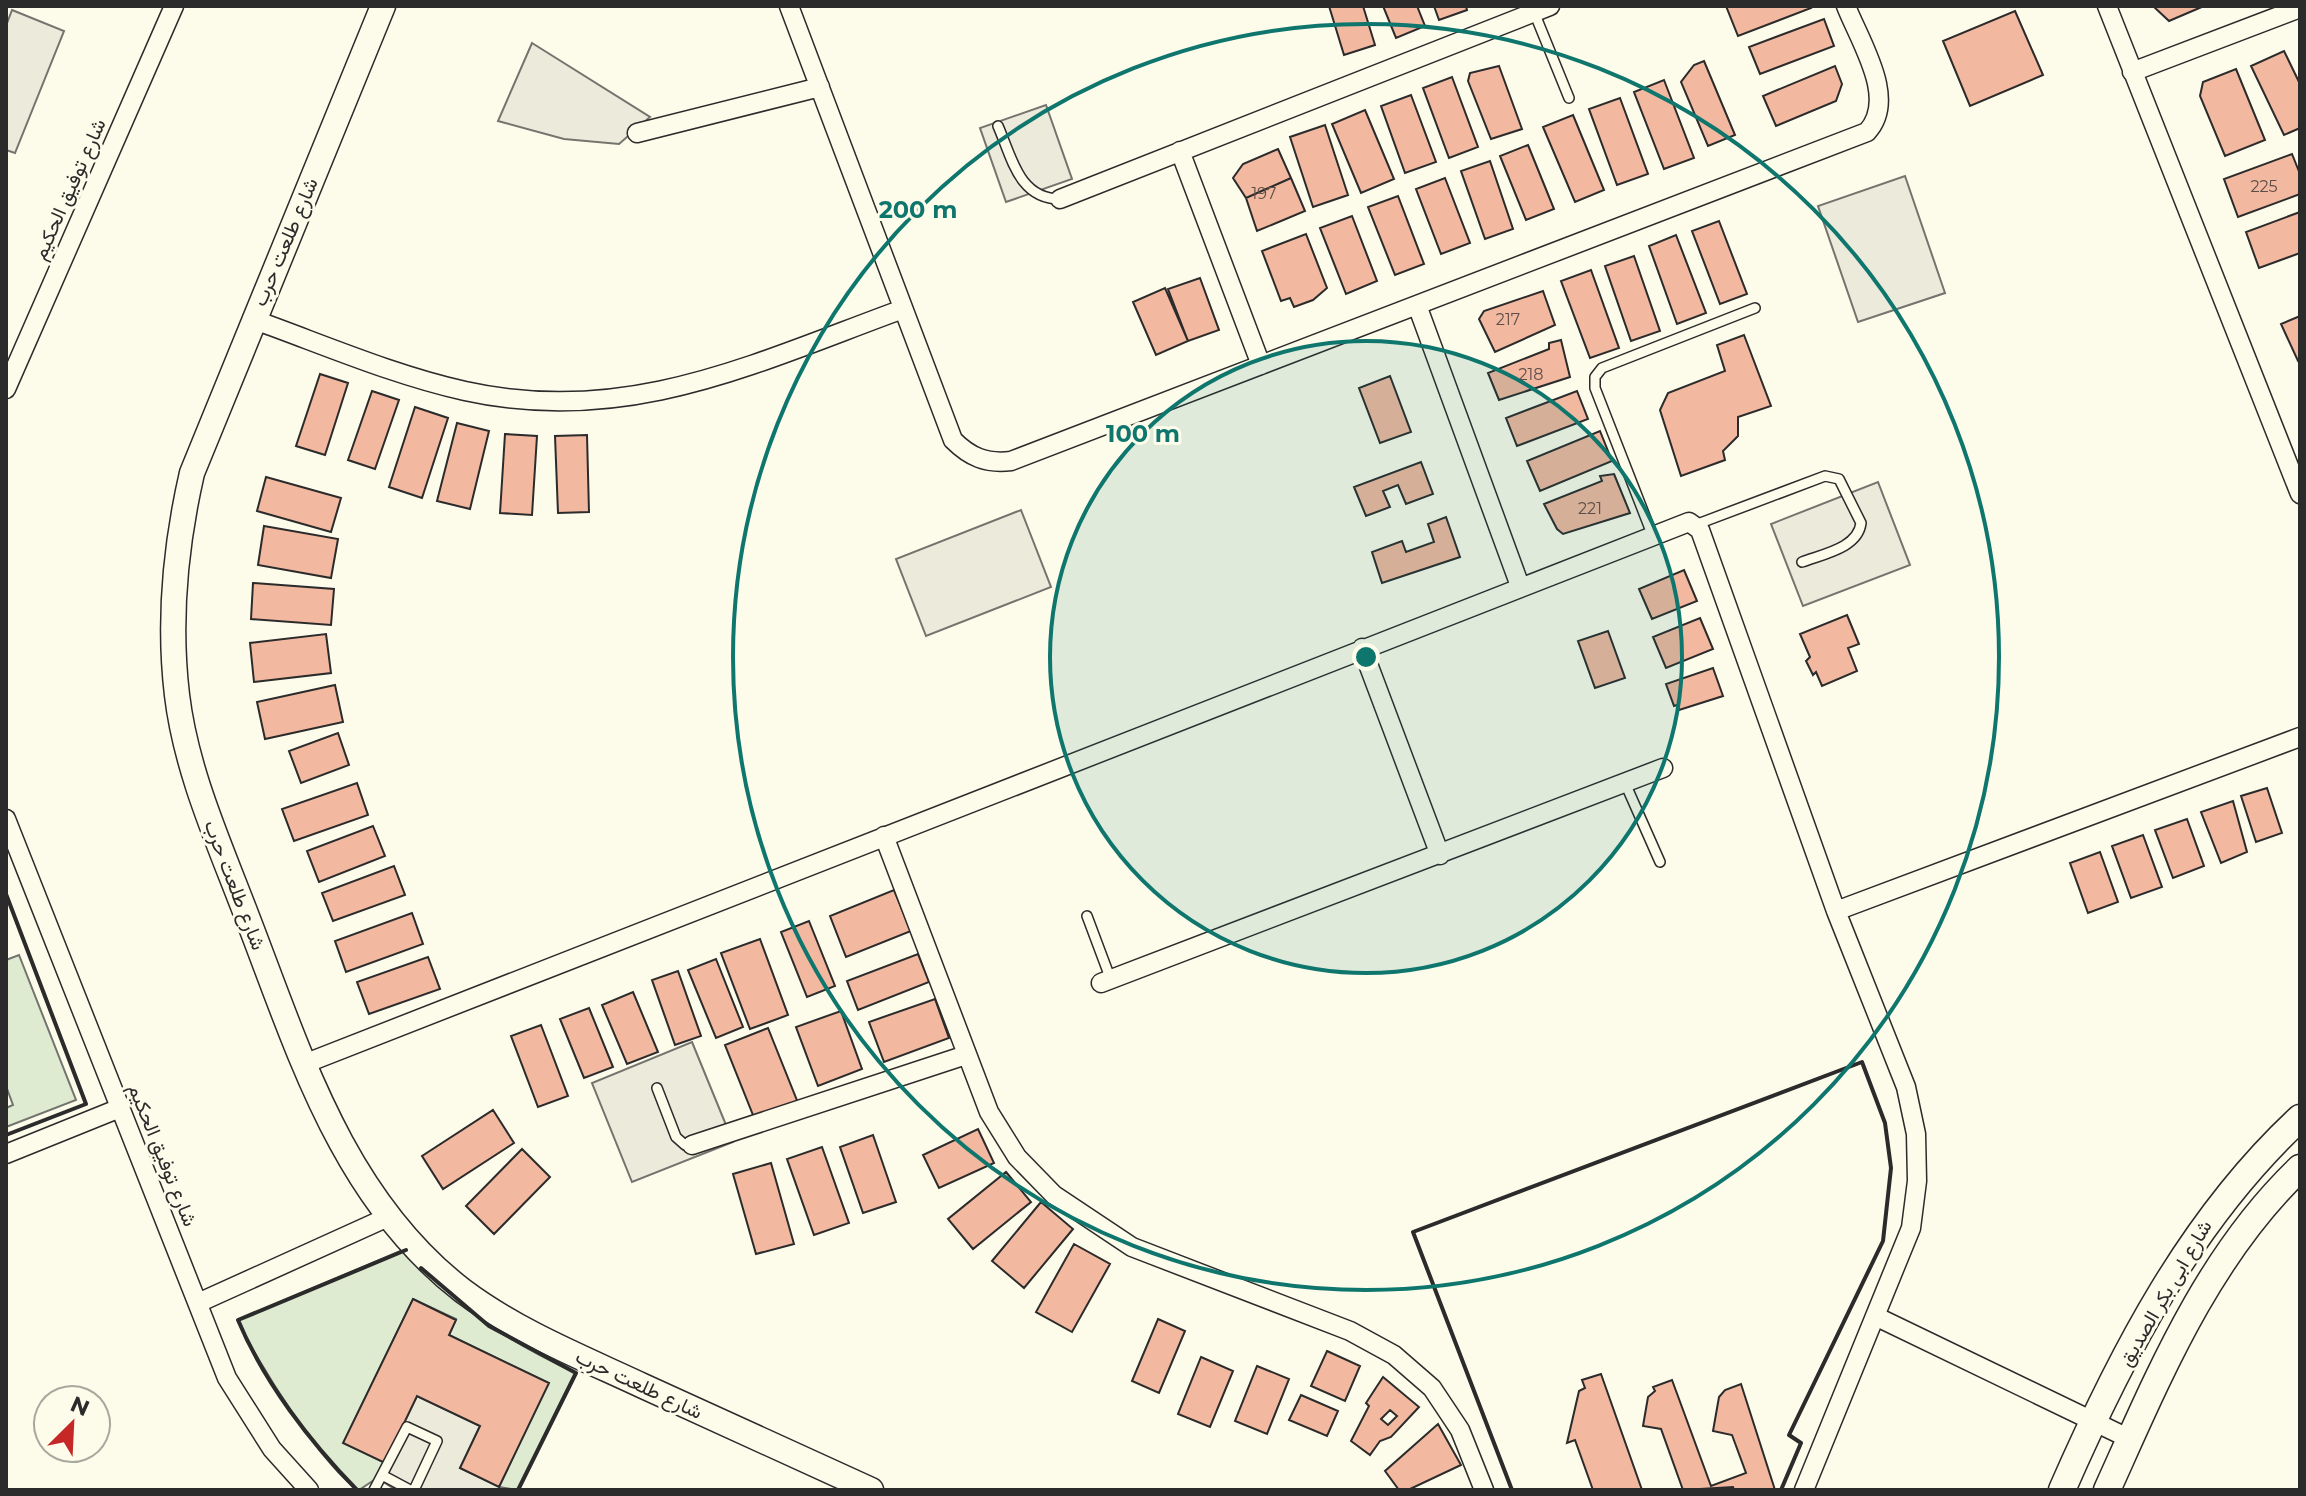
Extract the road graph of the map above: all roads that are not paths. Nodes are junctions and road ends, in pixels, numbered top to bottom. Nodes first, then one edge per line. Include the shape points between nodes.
1 (174, 6) edge
2 (383, 6) edge
3 (789, 6) edge
4 (1846, 6) edge
5 (2107, 6) edge
6 (2300, 8) edge
7 (1542, 9) edge
8 (2132, 72) junction
9 (820, 87) junction
10 (1569, 98) dead end
11 (998, 126) dead end
12 (637, 133) dead end
13 (1180, 151) junction
14 (1060, 199) joint
15 (1417, 305) junction
16 (1755, 308) dead end
17 (903, 309) junction
18 (252, 319) junction
19 (1261, 365) junction
20 (6, 389) edge
21 (2300, 494) edge
22 (1695, 525) junction
23 (1652, 534) junction
24 (1802, 562) dead end
25 (1520, 586) junction
26 (1362, 648) junction
27 (2300, 737) edge
28 (1663, 768) dead end
29 (1625, 783) junction
30 (6, 819) edge
31 (884, 836) junction
32 (1440, 855) junction
33 (1660, 862) dead end
34 (1836, 911) junction
35 (1087, 916) dead end
36 (1106, 982) joint
37 (966, 1055) junction
38 (304, 1064) junction
39 (657, 1088) dead end
40 (120, 1108) junction
41 (2300, 1118) edge
42 (692, 1145) joint
43 (6, 1154) edge
44 (2300, 1168) edge
45 (388, 1217) junction
46 (198, 1303) junction
47 (1875, 1316) junction
48 (2092, 1421) junction
49 (2130, 1439) junction
50 (382, 1475) junction
51 (309, 1490) edge
52 (374, 1490) edge
53 (412, 1490) edge
54 (871, 1490) edge
55 (1484, 1490) edge
56 (1804, 1490) edge
57 (2062, 1490) edge
58 (2107, 1490) edge

1 - 20 street, شارع توفيق الحكيم
2 - 18 street, شارع طلعت حرب
3 - 9 street
4 - 15 street via 1880,96 1878,116 1867,132
5 - 8 street
6 - 8 street
7 - 10 lane
7 - 13 street
8 - 21 street
9 - 12 street
9 - 17 street
11 - 14 lane via 1022,182 1032,193
13 - 14 street
13 - 19 street
15 - 19 street
15 - 25 street
16 - 23 lane via 1602,368 1595,377
17 - 18 street via 678,390 607,401 535,402 464,391
17 - 19 street via 953,440 965,452 995,463
18 - 38 street, شارع طلعت حرب via 192,473 175,562 173,653 177,699 198,788
22 - 23 street via 1682,522
22 - 24 lane via 1832,476 1845,484 1860,531 1850,542
22 - 34 street
23 - 25 street
25 - 26 street
26 - 31 street
26 - 32 street
27 - 34 street
28 - 29 street
29 - 32 street
29 - 33 lane
30 - 40 street, شارع توفيق الحكيم
31 - 37 street
31 - 38 street
32 - 36 street
34 - 47 street via 1906,1087 1916,1134 1911,1228
35 - 36 lane
37 - 42 street
37 - 55 street via 989,1112 1017,1157 1054,1195 1132,1247 1350,1331 1394,1355 1432,1388 1460,1430
38 - 45 street, شارع طلعت حرب via 348,1159
39 - 42 lane via 676,1137
40 - 43 street
40 - 46 street, شارع توفيق الحكيم
41 - 48 main road, شارع ابى بكر الصديق via 2214,1211
44 - 49 main road, شارع ابى بكر الصديق via 2246,1228 2203,1291
45 - 46 street
45 - 54 street, شارع طلعت حرب via 453,1282 520,1328
46 - 51 street, شارع توفيق الحكيم via 227,1378 272,1449
47 - 48 street
47 - 56 street
48 - 49 street
48 - 57 main road, شارع ابى بكر الصديق
49 - 58 main road, شارع ابى بكر الصديق
50 - 52 lane
50 - 53 lane
50 - 53 lane via 407,1427 435,1438

